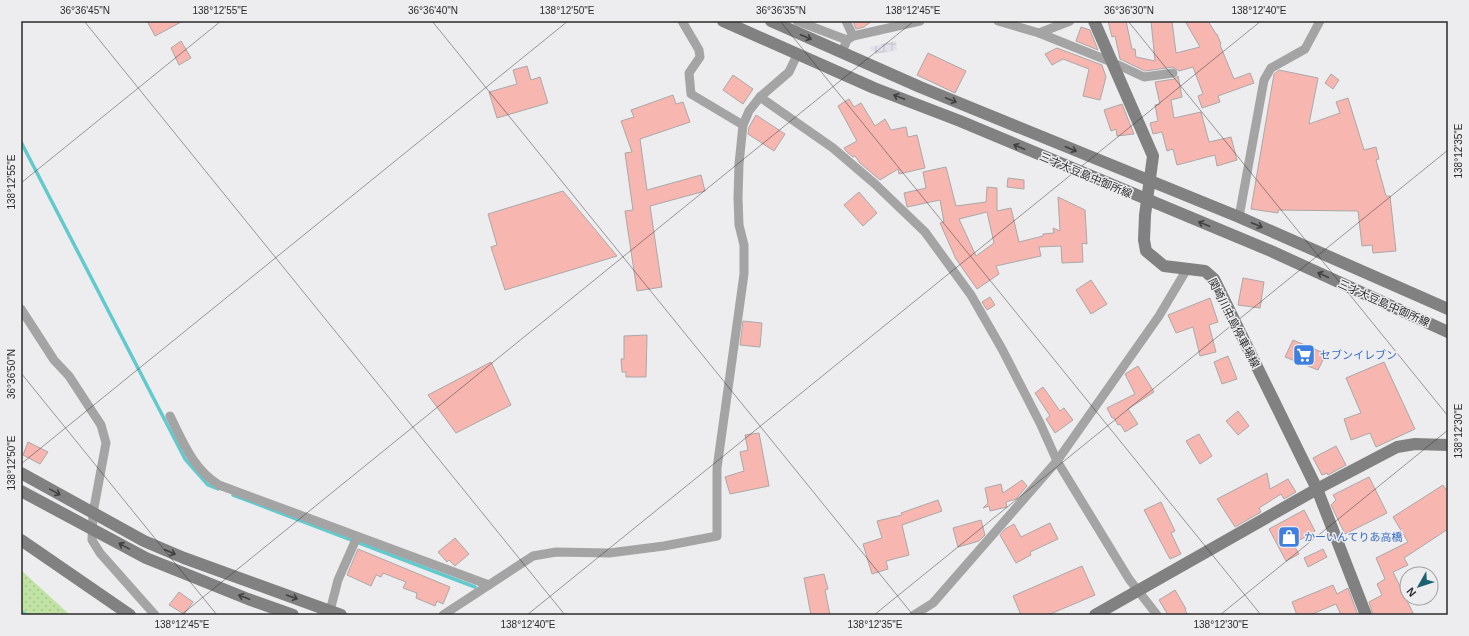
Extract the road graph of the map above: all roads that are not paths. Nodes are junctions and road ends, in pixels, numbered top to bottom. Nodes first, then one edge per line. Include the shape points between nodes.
1 (682, 21) edge
2 (722, 21) edge
3 (771, 21) edge
4 (798, 21) edge
5 (846, 21) edge
6 (920, 21) edge
7 (998, 21) edge
8 (1070, 21) edge
9 (1094, 21) edge
10 (1320, 21) edge
11 (1040, 33) junction
12 (850, 38) junction
13 (842, 52) junction
14 (797, 55) junction
15 (1114, 63) junction
16 (1173, 73) dead end
17 (760, 97) junction
18 (743, 125) junction
19 (1150, 182) junction
20 (1148, 201) junction
21 (1239, 217) junction
22 (1187, 269) junction
23 (21, 309) edge
24 (1448, 309) edge
25 (1448, 332) edge
26 (170, 416) dead end
27 (1448, 445) edge
28 (1057, 461) junction
29 (21, 473) edge
30 (1317, 489) junction
31 (21, 490) edge
32 (93, 513) junction
33 (93, 528) junction
34 (357, 537) junction
35 (21, 540) edge
36 (489, 585) junction
37 (1138, 592) junction
38 (335, 613) edge
39 (130, 615) edge
40 (155, 615) edge
41 (293, 615) edge
42 (443, 615) edge
43 (914, 615) edge
44 (1095, 615) edge
45 (1157, 615) edge
46 (1366, 615) edge

1 - 18 street via 700,50 700,57 689,73 691,94
2 - 14 main road, 三才大豆島中御所線
3 -> 13 main road, 三才大豆島中御所線
4 - 12 street
5 - 12 street
6 - 12 street
7 - 11 street
8 - 11 street
9 - 15 main road, 関崎川中島停車場線
10 - 21 street via 1304,48 1271,68 1264,80
11 - 15 street
12 - 13 street
13 -> 19 main road, 三才大豆島中御所線
14 - 17 street via 789,72
20 -> 14 main road, 三才大豆島中御所線
15 - 16 street via 1144,77
15 - 19 main road, 関崎川中島停車場線 via 1153,156
17 - 18 street via 749,111
17 - 28 street via 833,148 925,232 971,295 991,329
18 - 36 street via 738,198 739,225 744,245 744,274 717,468 717,536 609,553 556,552 533,556
19 - 20 main road, 関崎川中島停車場線
19 - 21 main road, 三才大豆島中御所線
20 - 22 main road, 関崎川中島停車場線 via 1144,215 1146,251 1164,266
25 -> 20 main road, 三才大豆島中御所線 via 1271,251
21 -> 24 main road, 三才大豆島中御所線
22 - 28 street via 1159,316
22 - 30 main road, 関崎川中島停車場線 via 1205,271 1214,279
23 - 32 street via 101,425 106,443
26 - 34 street via 192,459 208,478 219,485
27 - 30 main road via 1415,444 1397,447
28 - 37 street
28 - 43 street via 932,603
29 -> 32 main road
30 - 37 main road
30 - 46 main road, 関崎川中島停車場線
31 - 33 main road
32 - 33 street
32 -> 38 main road via 144,541 184,558
33 - 40 street via 92,540 100,553
41 -> 33 main road via 146,558
34 - 36 street
34 - 38 street via 338,580
35 - 39 main road
36 - 42 street
37 - 44 main road
37 - 45 street

